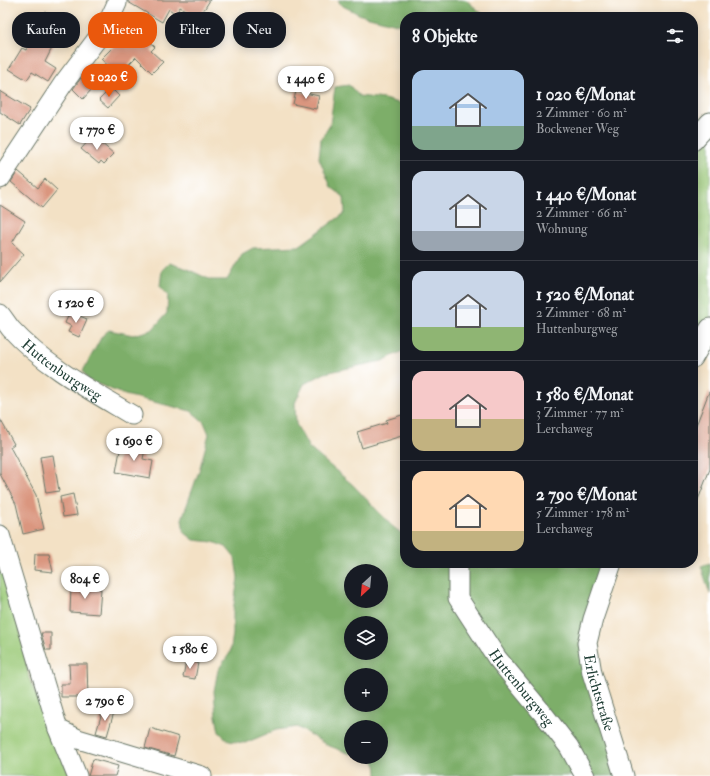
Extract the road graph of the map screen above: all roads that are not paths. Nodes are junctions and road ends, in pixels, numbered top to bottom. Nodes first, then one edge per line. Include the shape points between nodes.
1 (117, 0) edge
2 (710, 122) edge
3 (698, 135) edge
4 (0, 179) edge
5 (0, 314) edge
6 (710, 328) edge
7 (698, 349) edge
8 (132, 415) dead end
9 (0, 535) edge
10 (449, 568) edge
11 (458, 568) edge
12 (610, 568) edge
13 (458, 598) junction
14 (58, 729) junction
15 (76, 776) edge
16 (202, 776) edge
17 (585, 776) edge
18 (624, 776) edge

1 - 4 street via 106,27 63,84
2 - 3 street
5 - 8 street, Huttenburgweg via 10,328 37,353 72,379
6 - 7 street
9 - 14 street
10 - 13 street, Huttenburgweg
11 - 13 street
12 - 18 street, Erlichtstraße via 592,619 587,643 592,673
13 - 17 street, Huttenburgweg via 497,658 569,748
14 - 15 street
14 - 16 street via 78,739

